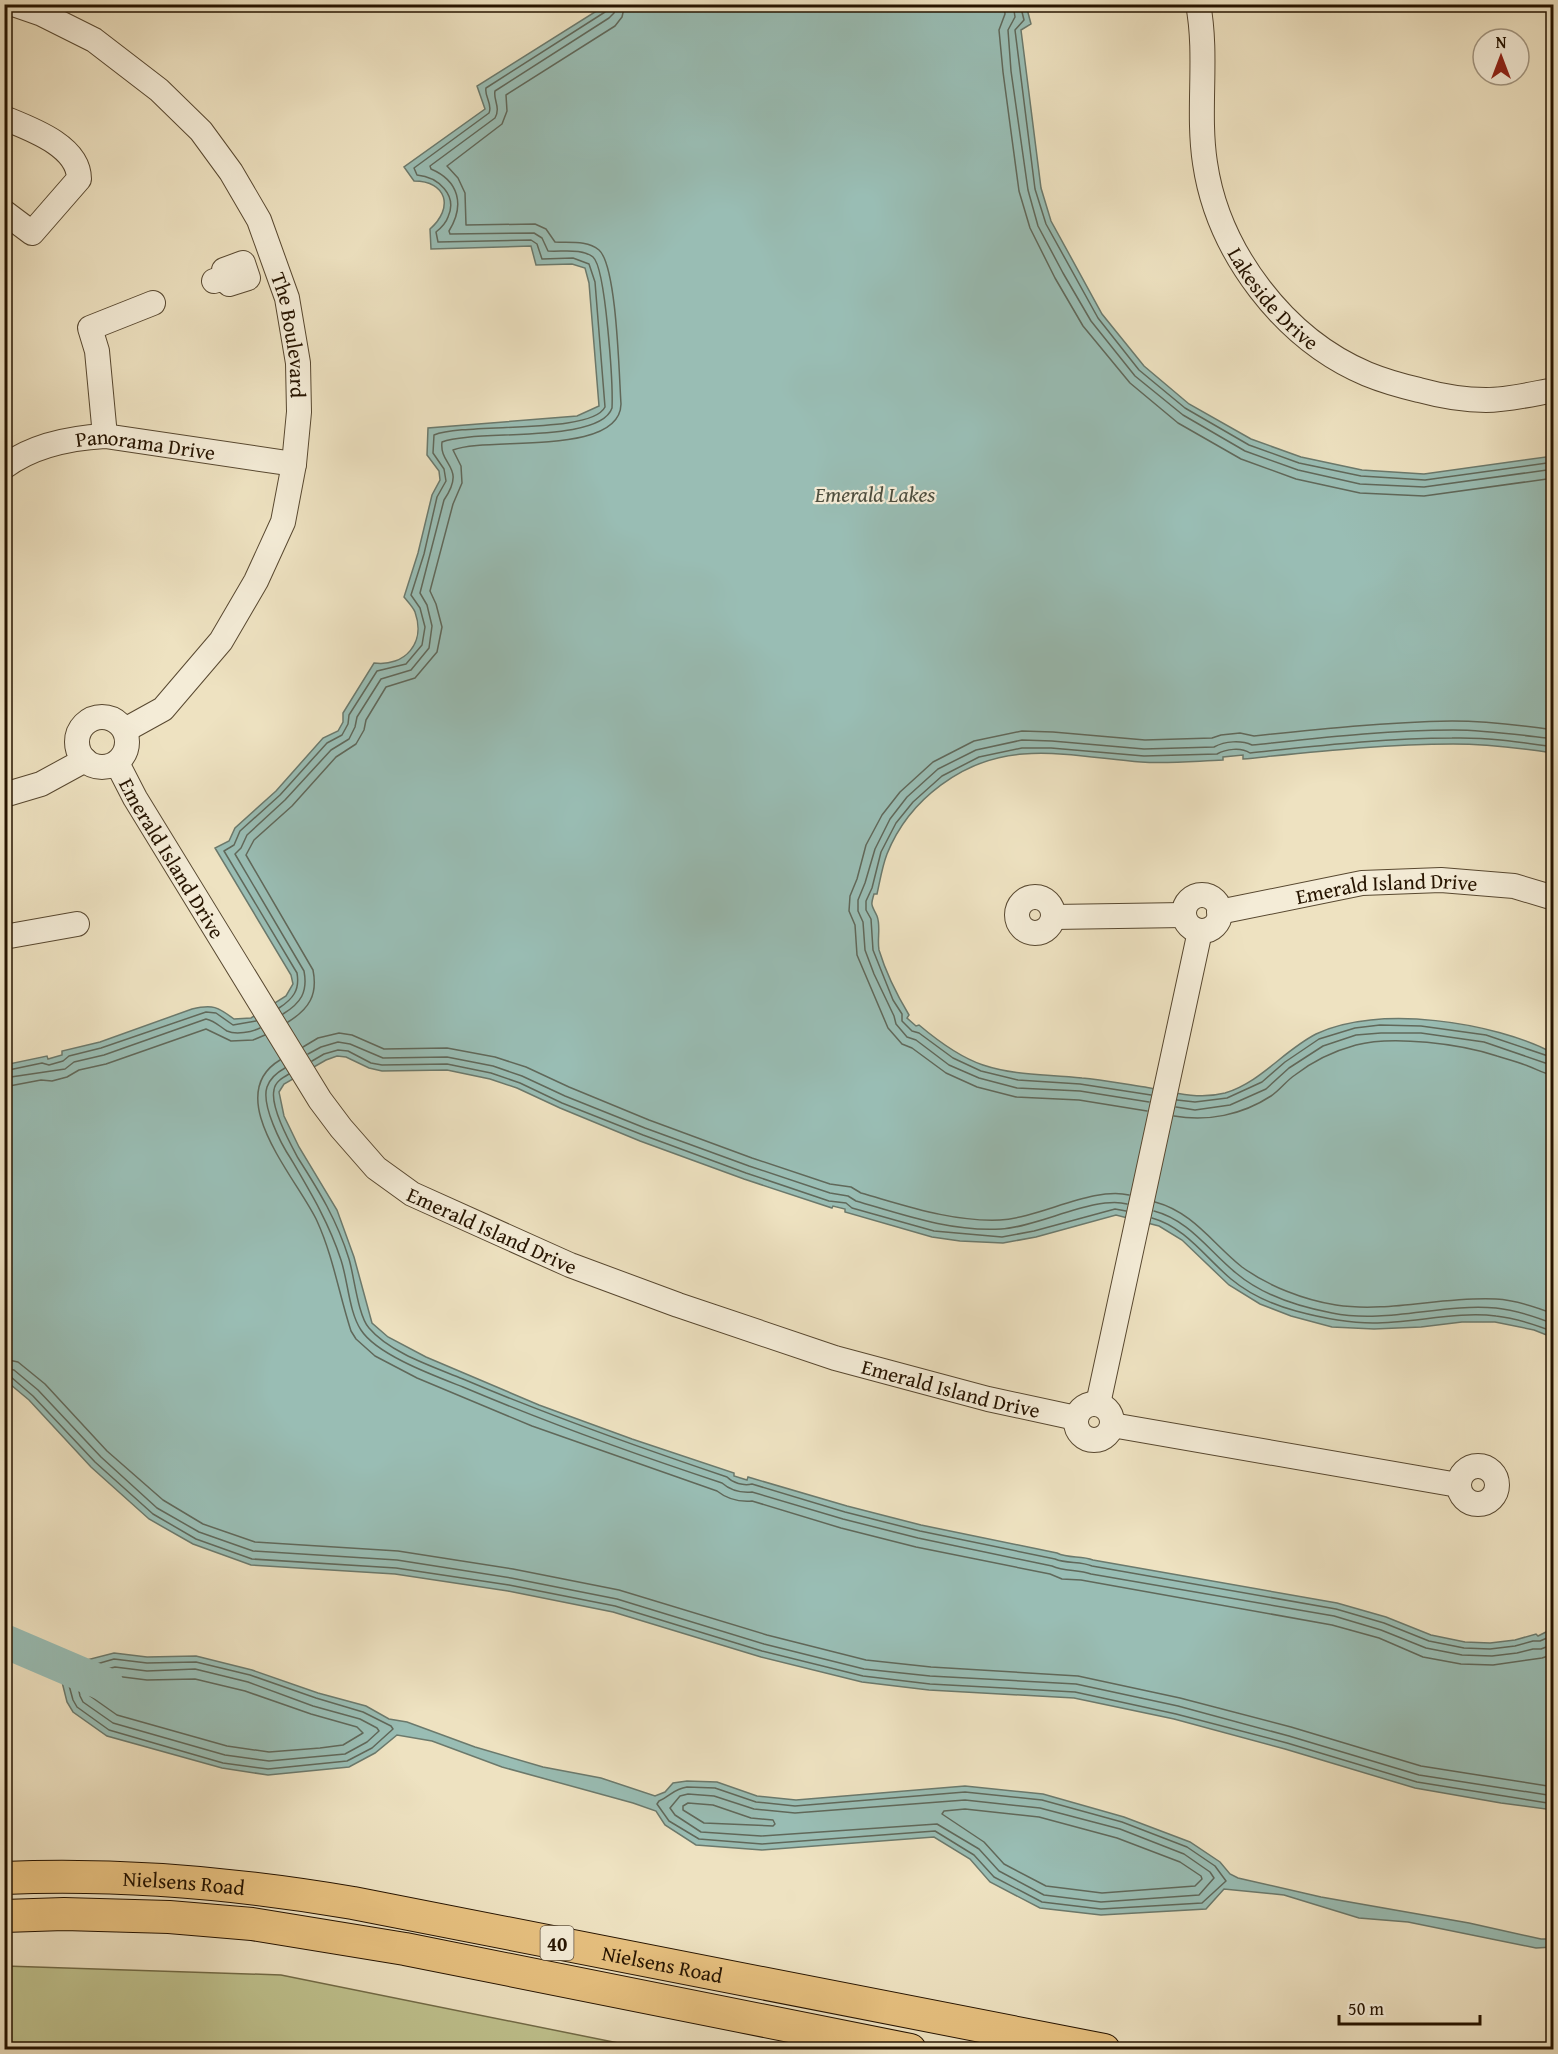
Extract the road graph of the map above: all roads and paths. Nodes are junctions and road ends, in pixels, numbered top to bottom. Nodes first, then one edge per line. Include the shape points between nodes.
1 (13, 4) edge
2 (1198, 4) edge
3 (4, 118) edge
4 (4, 212) edge
5 (273, 260) junction
6 (229, 276) dead end
7 (153, 303) dead end
8 (1554, 390) edge
9 (105, 436) junction
10 (294, 464) junction
11 (4, 467) edge
12 (125, 730) junction
13 (85, 760) junction
14 (117, 763) junction
15 (4, 795) edge
16 (1554, 898) edge
17 (1053, 917) dead end
18 (1192, 923) junction
19 (77, 924) dead end
20 (4, 937) edge
21 (1098, 1404) junction
22 (1076, 1418) junction
23 (1112, 1425) junction
24 (1458, 1485) dead end
25 (4, 1878) edge
26 (4, 1916) edge
27 (910, 2049) edge
28 (1104, 2049) edge

1 - 5 street, The Boulevard via 93,39 159,90 201,131 259,220
2 - 8 street, Lakeside Drive via 1201,118 1205,164 1215,208 1234,248 1279,313 1332,354 1366,373 1402,386 1442,396 1486,400
3 - 4 street via 34,130 71,154 79,168 79,179 32,233
5 - 6 street
5 - 10 street, The Boulevard via 287,298 298,363
7 - 9 street via 90,328 97,351
9 - 10 street, Panorama Drive
9 - 11 street, Panorama Drive via 49,444
10 - 12 street, The Boulevard via 283,522 256,581 221,641 163,709
12 - 13 street via 106,717 90,720 77,738
12 - 14 street via 127,749
13 - 14 street via 98,767
13 - 15 street via 41,784
14 - 22 street, Emerald Island Drive via 320,1100 376,1168 412,1194 570,1265 835,1358
16 - 18 street, Emerald Island Drive via 1514,886 1441,880 1362,883 1220,912 1209,929
17 - 18 street via 1125,917
18 - 21 street via 1172,1058
19 - 20 street
21 - 22 street via 1085,1406
21 - 23 street via 1110,1412
22 - 23 street via 1079,1433 1090,1440 1102,1438
23 - 24 street
25 - 28 main road, Nielsens Road / 40 via 131,1878 286,1891
26 - 27 main road, Nielsens Road / 40 via 169,1917 252,1924 405,1949

